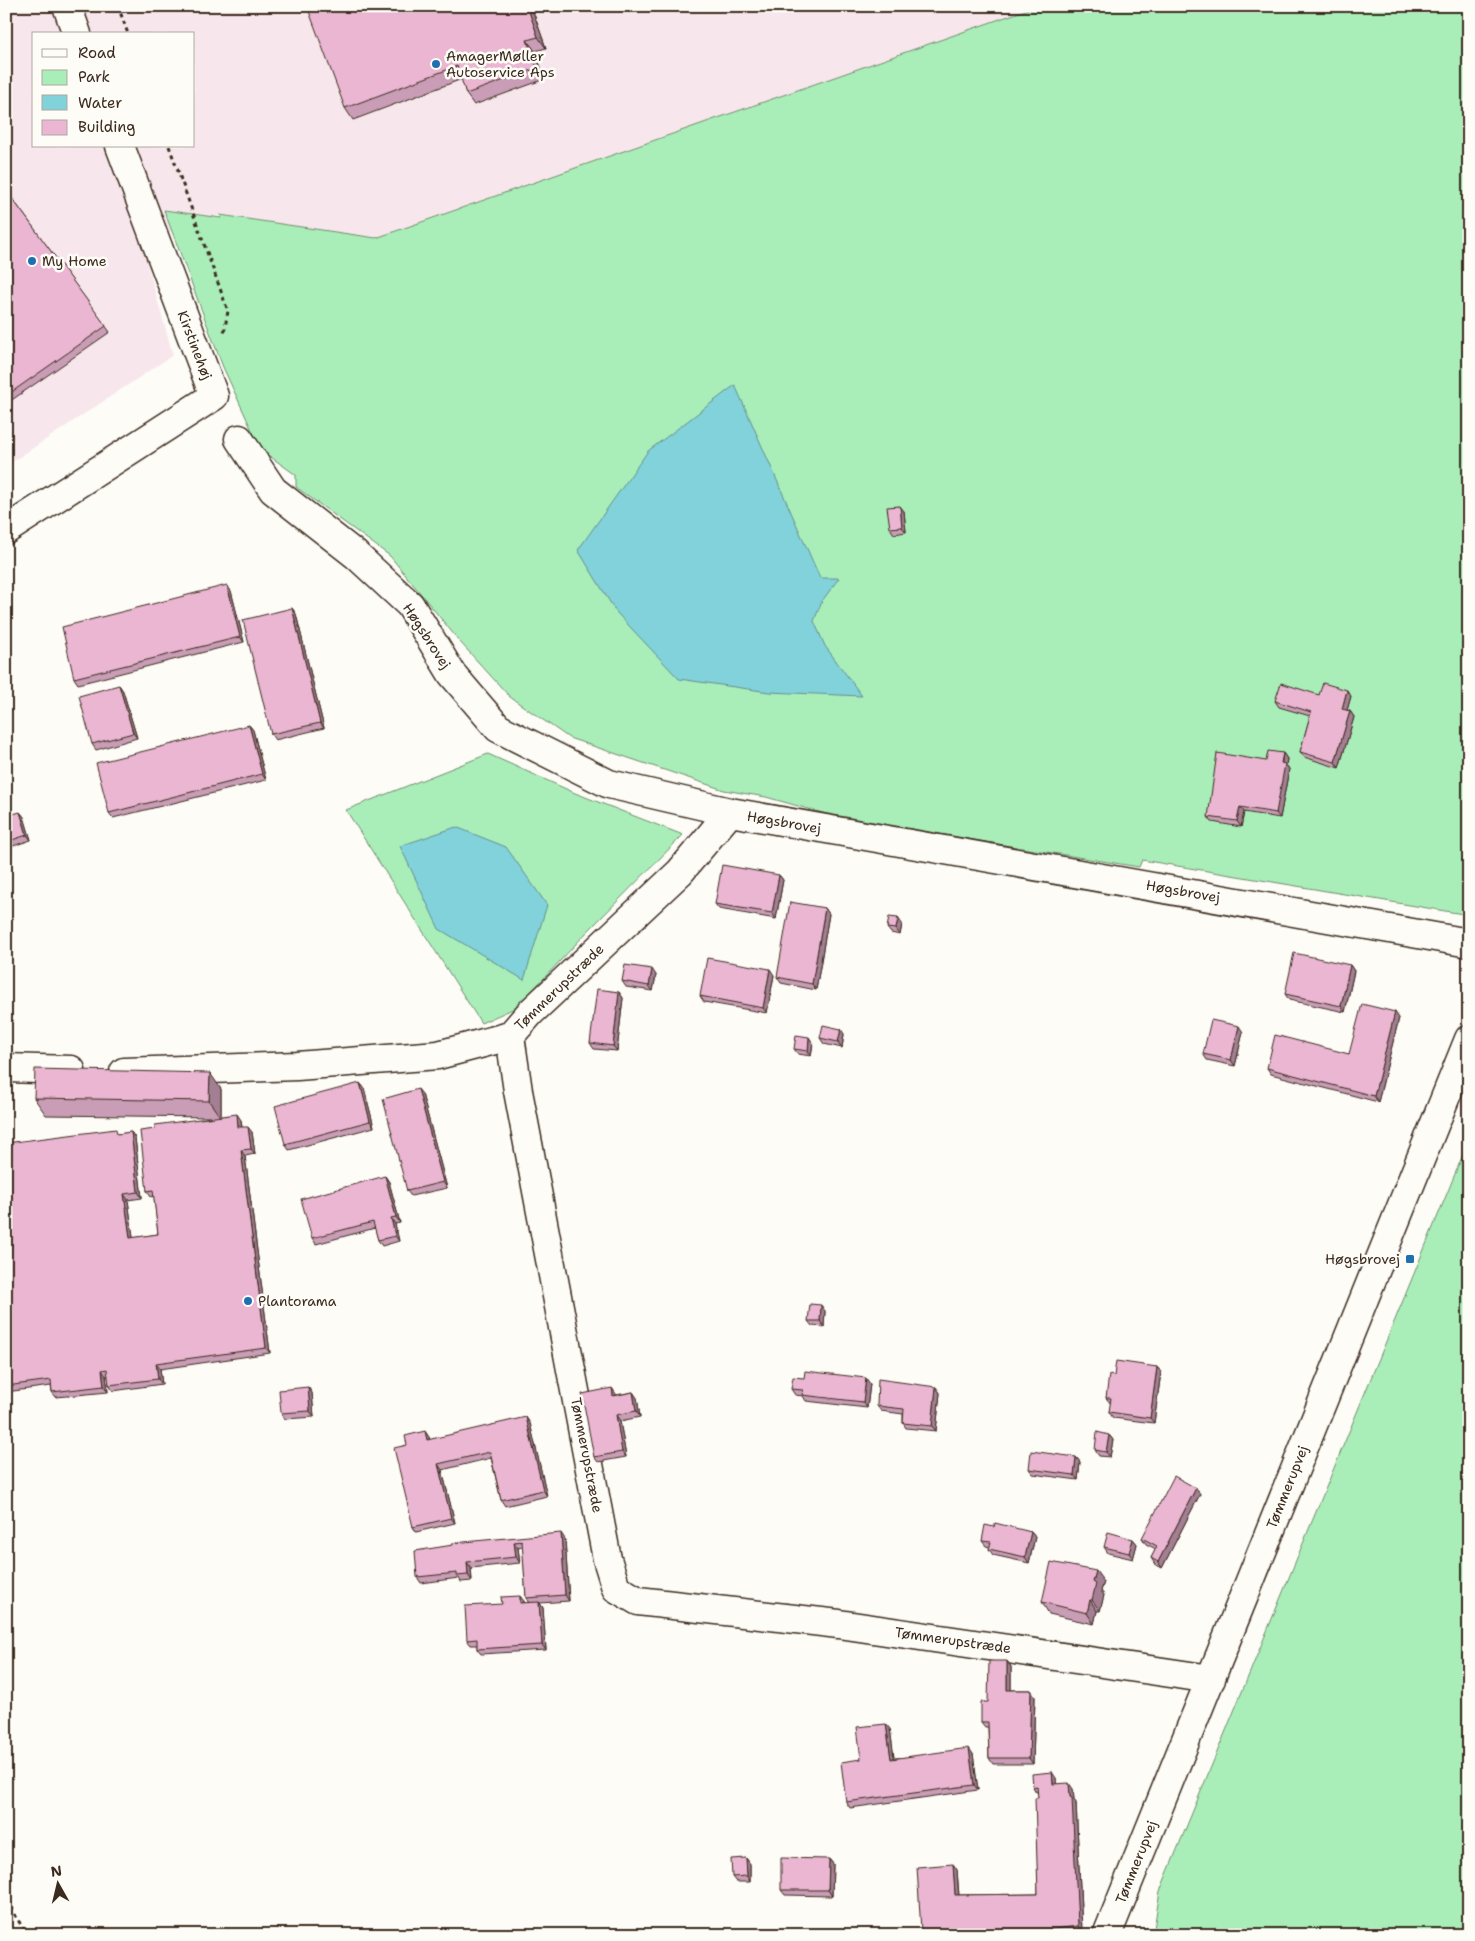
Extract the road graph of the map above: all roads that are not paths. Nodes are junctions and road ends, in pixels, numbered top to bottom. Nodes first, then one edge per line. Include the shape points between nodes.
1 (67, 6) edge
2 (76, 32) edge
3 (121, 148) edge
4 (239, 439) dead end
5 (6, 530) edge
6 (730, 812) junction
7 (1469, 943) edge
8 (510, 1036) junction
9 (1469, 1039) edge
10 (6, 1068) edge
11 (1211, 1679) junction
12 (1107, 1935) edge

1 - 2 street
3 - 5 street, Kirstinehøj via 214,396
4 - 6 street, Høgsbrovej via 273,490 356,555 410,606 452,674 498,728 610,784
6 - 7 street, Høgsbrovej
6 - 8 street, Tømmerupstræde via 680,872 530,1013
8 - 10 street via 438,1055 297,1066 138,1073
8 - 11 street, Tømmerupstræde via 607,1559 616,1588 638,1602 839,1624
9 - 11 street, Tømmerupvej
11 - 12 street, Tømmerupvej

